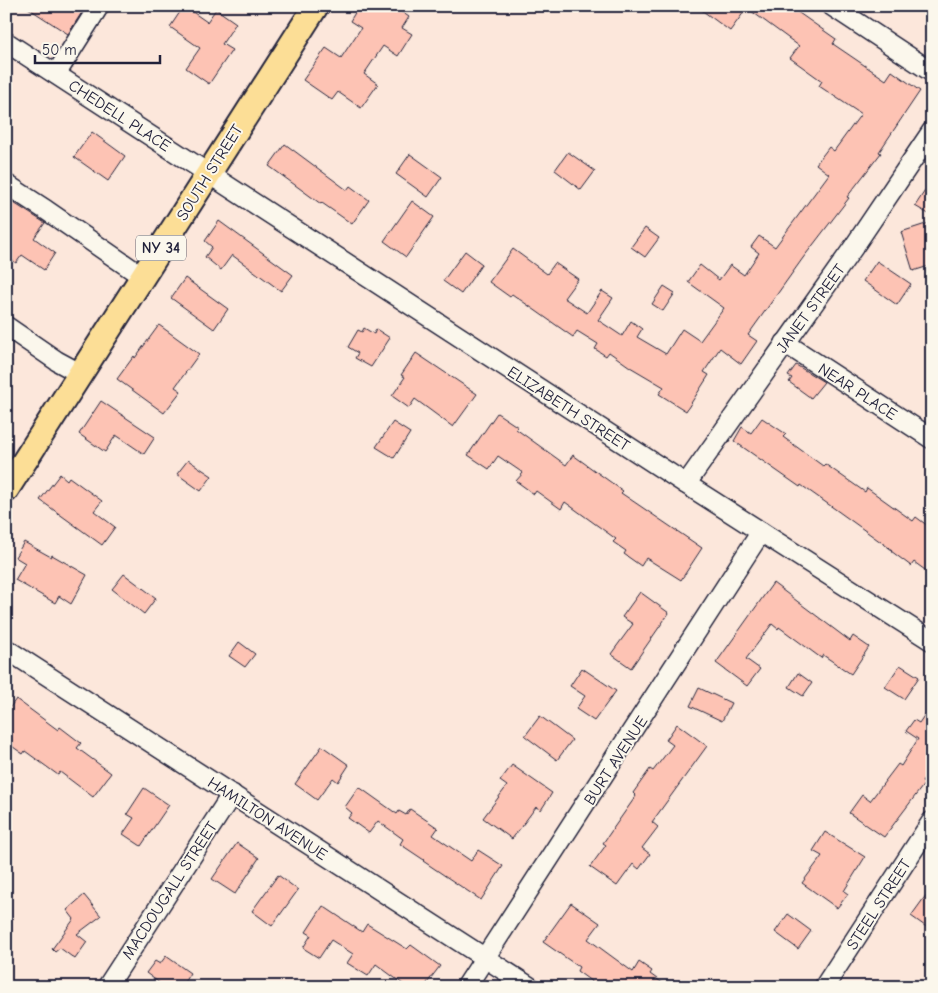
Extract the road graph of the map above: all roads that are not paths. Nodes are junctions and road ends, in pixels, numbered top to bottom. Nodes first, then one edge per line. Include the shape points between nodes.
1 (99, 6) edge
2 (316, 6) edge
3 (832, 6) edge
4 (6, 42) edge
5 (932, 72) edge
6 (56, 74) junction
7 (932, 131) edge
8 (208, 172) junction
9 (6, 184) edge
10 (143, 277) junction
11 (6, 326) edge
12 (785, 343) junction
13 (81, 374) junction
14 (932, 439) edge
15 (686, 484) junction
16 (6, 490) edge
17 (762, 532) junction
18 (932, 641) edge
19 (6, 649) edge
20 (232, 794) junction
21 (932, 821) edge
22 (485, 958) junction
23 (107, 987) edge
24 (466, 987) edge
25 (530, 987) edge
26 (824, 987) edge

1 - 6 street
2 - 8 main road, SOUTH STREET / NY 34
3 - 5 street
4 - 6 street, CHEDELL PLACE
6 - 8 street, CHEDELL PLACE
7 - 12 street, JANET STREET
8 - 10 main road, SOUTH STREET / NY 34
8 - 15 street, ELIZABETH STREET
9 - 10 street
10 - 13 main road, SOUTH STREET / NY 34
11 - 13 street
12 - 14 street, NEAR PLACE
12 - 15 street, JANET STREET
13 - 16 main road, SOUTH STREET / NY 34
15 - 17 street, ELIZABETH STREET
17 - 18 street, ELIZABETH STREET
17 - 22 street, BURT AVENUE
19 - 20 street, HAMILTON AVENUE
20 - 22 street, HAMILTON AVENUE
20 - 23 street, MACDOUGALL STREET
21 - 26 street, STEEL STREET
22 - 24 street, BURT AVENUE
22 - 25 street, HAMILTON AVENUE

